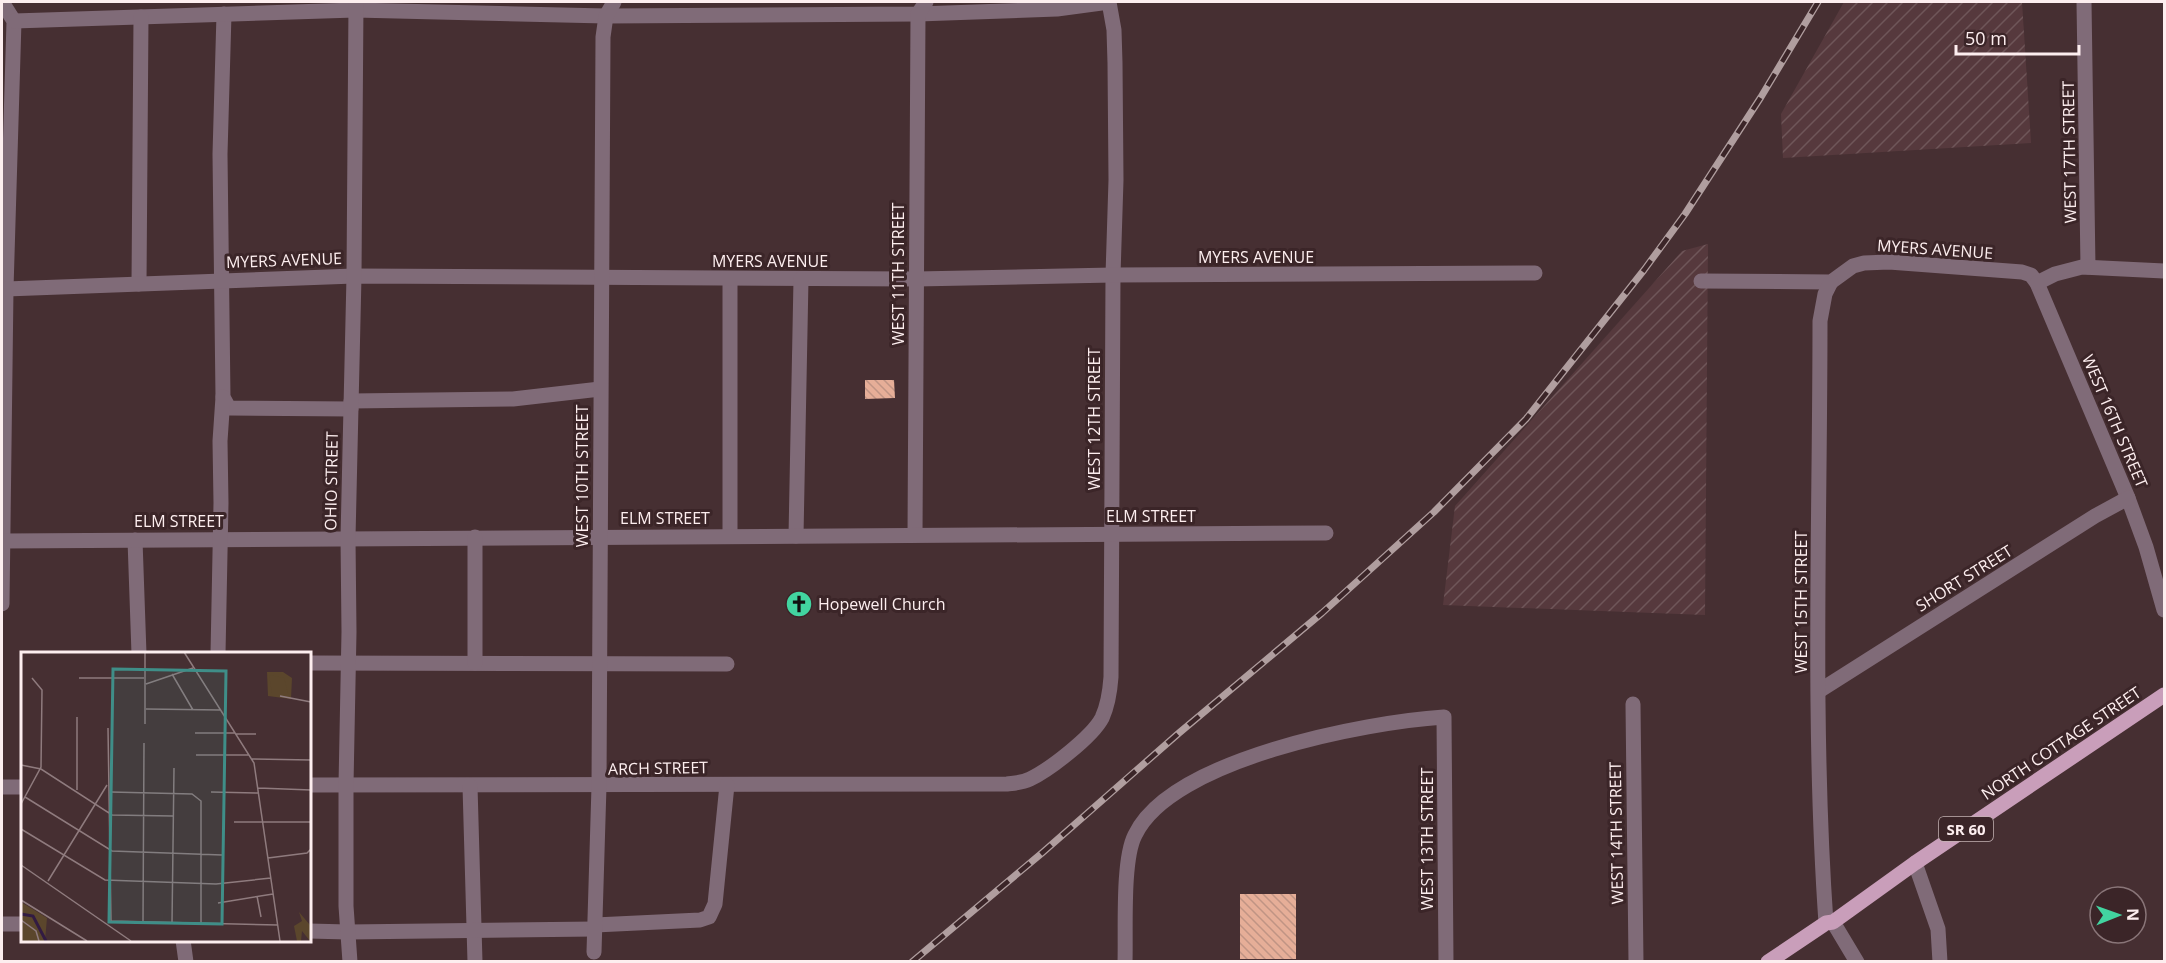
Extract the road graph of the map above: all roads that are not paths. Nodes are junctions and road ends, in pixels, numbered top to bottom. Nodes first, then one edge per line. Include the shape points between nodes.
1 (2, 2) edge
2 (614, 2) edge
3 (1109, 2) edge
4 (2084, 2) edge
5 (355, 6) edge
6 (922, 8) edge
7 (224, 14) junction
8 (606, 15) junction
9 (141, 16) junction
10 (14, 21) junction
11 (2088, 267) junction
12 (2164, 271) edge
13 (1535, 273) dead end
14 (1113, 275) junction
15 (354, 276) junction
16 (600, 278) junction
17 (730, 279) junction
18 (801, 279) junction
19 (916, 279) junction
20 (220, 281) junction
21 (1701, 281) dead end
22 (1831, 282) junction
23 (2037, 283) junction
24 (139, 284) junction
25 (6, 289) junction
26 (600, 389) junction
27 (223, 397) junction
28 (351, 405) junction
29 (2128, 498) junction
30 (1326, 533) dead end
31 (1111, 534) junction
32 (915, 535) junction
33 (730, 536) junction
34 (796, 536) junction
35 (475, 537) junction
36 (599, 537) junction
37 (348, 538) junction
38 (220, 539) junction
39 (135, 540) junction
40 (4, 541) junction
41 (2, 604) edge
42 (2164, 610) edge
43 (139, 652) edge
44 (218, 652) edge
45 (310, 663) edge
46 (348, 663) junction
47 (475, 663) junction
48 (599, 663) junction
49 (727, 664) dead end
50 (1819, 691) junction
51 (2164, 695) edge
52 (1633, 704) dead end
53 (1007, 784) joint
54 (310, 785) edge
55 (346, 785) junction
56 (727, 785) junction
57 (470, 786) junction
58 (598, 786) junction
59 (2, 787) edge
60 (21, 787) edge
61 (1915, 863) junction
62 (1829, 923) junction
63 (2, 924) edge
64 (21, 924) edge
65 (595, 927) junction
66 (474, 930) junction
67 (310, 931) edge
68 (348, 932) junction
69 (183, 942) edge
70 (594, 952) dead end
71 (186, 962) edge
72 (350, 962) edge
73 (475, 962) edge
74 (1125, 962) edge
75 (1446, 962) edge
76 (1636, 962) edge
77 (1768, 962) edge
78 (1857, 962) edge
79 (1940, 962) edge

1 - 10 street
2 - 8 street, WEST 10TH STREET
3 - 6 street via 1035,10
3 - 14 street, WEST 12TH STREET via 1115,63
4 - 11 street, WEST 17TH STREET
5 - 7 street
5 - 8 street
5 - 15 street, OHIO STREET
6 - 8 street
6 - 19 street, WEST 11TH STREET
7 - 9 street
7 - 20 street
8 - 16 street, WEST 10TH STREET
9 - 10 street
9 - 24 street
10 - 25 street
11 - 12 street
11 - 23 street via 2055,274
13 - 14 street, MYERS AVENUE
14 - 19 street, MYERS AVENUE
14 - 31 street, WEST 12TH STREET
15 - 16 street, MYERS AVENUE
15 - 20 street, MYERS AVENUE
15 - 28 street, OHIO STREET
16 - 17 street, MYERS AVENUE
16 - 26 street, WEST 10TH STREET
17 - 18 street, MYERS AVENUE
17 - 33 street
18 - 19 street, MYERS AVENUE
18 - 34 street
19 - 32 street, WEST 11TH STREET
20 - 24 street, MYERS AVENUE
20 - 27 street
21 - 22 street
22 - 23 street, MYERS AVENUE via 1852,266 1889,262 2022,272
22 - 50 street, WEST 15TH STREET via 1820,321
23 - 29 street, WEST 16TH STREET
24 - 25 street, MYERS AVENUE
25 - 40 street
26 - 28 street via 513,399
26 - 36 street, WEST 10TH STREET
27 - 28 street via 229,408
27 - 38 street
28 - 37 street, OHIO STREET
29 - 42 street, WEST 16TH STREET
29 - 50 street, SHORT STREET
30 - 31 street, ELM STREET
31 - 32 street, ELM STREET
31 - 53 street, WEST 12TH STREET via 1111,677 1102,717 1086,737 1047,769 1022,782
32 - 34 street, ELM STREET
33 - 34 street, ELM STREET
33 - 36 street, ELM STREET
35 - 36 street, ELM STREET
35 - 37 street, ELM STREET
35 - 47 street
36 - 48 street, WEST 10TH STREET
37 - 38 street, ELM STREET
37 - 46 street, OHIO STREET
38 - 39 street, ELM STREET
38 - 44 street
39 - 40 street, ELM STREET
39 - 43 street
40 - 41 street
45 - 46 street
46 - 47 street
46 - 55 street, OHIO STREET
47 - 48 street
48 - 49 street
48 - 58 street, WEST 10TH STREET
50 - 62 street, WEST 15TH STREET via 1821,823
51 - 61 main road, NORTH COTTAGE STREET / SR 60
52 - 76 street, WEST 14TH STREET
53 - 56 street, ARCH STREET
54 - 55 street, ARCH STREET
55 - 57 street, ARCH STREET
55 - 68 street, OHIO STREET
56 - 58 street, ARCH STREET
56 - 65 street via 715,904 709,917
57 - 58 street, ARCH STREET
57 - 66 street
58 - 65 street, WEST 10TH STREET
59 - 60 street
61 - 62 main road, NORTH COTTAGE STREET / SR 60
61 - 79 street via 1938,929
62 - 77 main road, NORTH COTTAGE STREET / SR 60
62 - 78 street
63 - 64 street
65 - 66 street
65 - 70 street, WEST 10TH STREET
66 - 68 street
66 - 73 street
67 - 68 street
68 - 72 street, OHIO STREET
69 - 71 street
74 - 75 street, WEST 13TH STREET via 1133,838 1142,821 1161,804 1218,769 1267,752 1321,737 1418,718 1444,717

